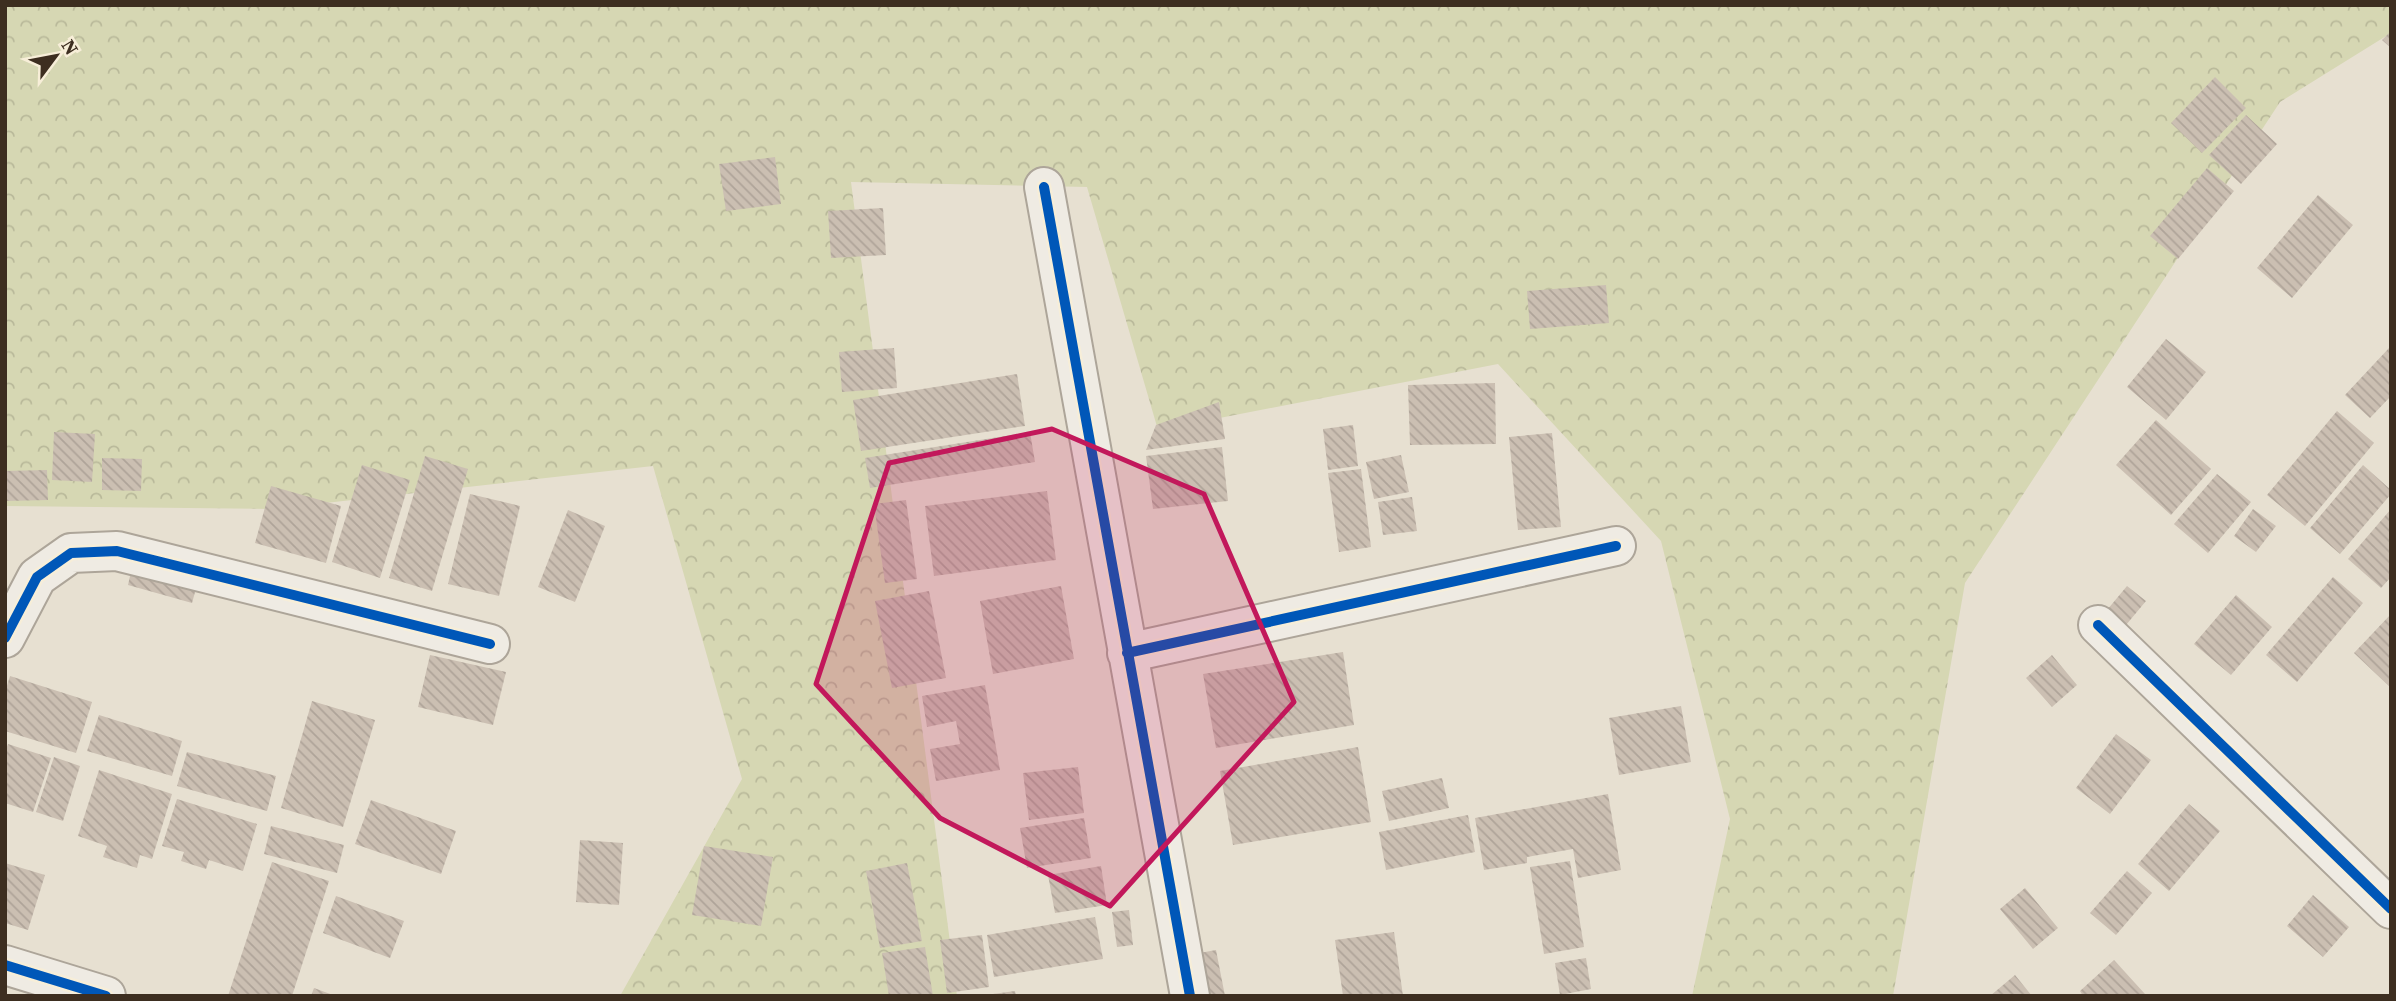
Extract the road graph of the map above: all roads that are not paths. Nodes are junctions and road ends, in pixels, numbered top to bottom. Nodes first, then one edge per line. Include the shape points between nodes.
1 (1044, 187) dead end
2 (1616, 547) dead end
3 (2098, 625) dead end
4 (5, 638) edge
5 (490, 644) dead end
6 (1127, 653) junction
7 (2391, 909) edge
8 (5, 965) edge
9 (106, 996) edge
10 (1190, 996) edge

1 - 6 street
2 - 6 street
3 - 7 street
4 - 5 street via 37,577 71,553 117,551
6 - 10 street
8 - 9 street

